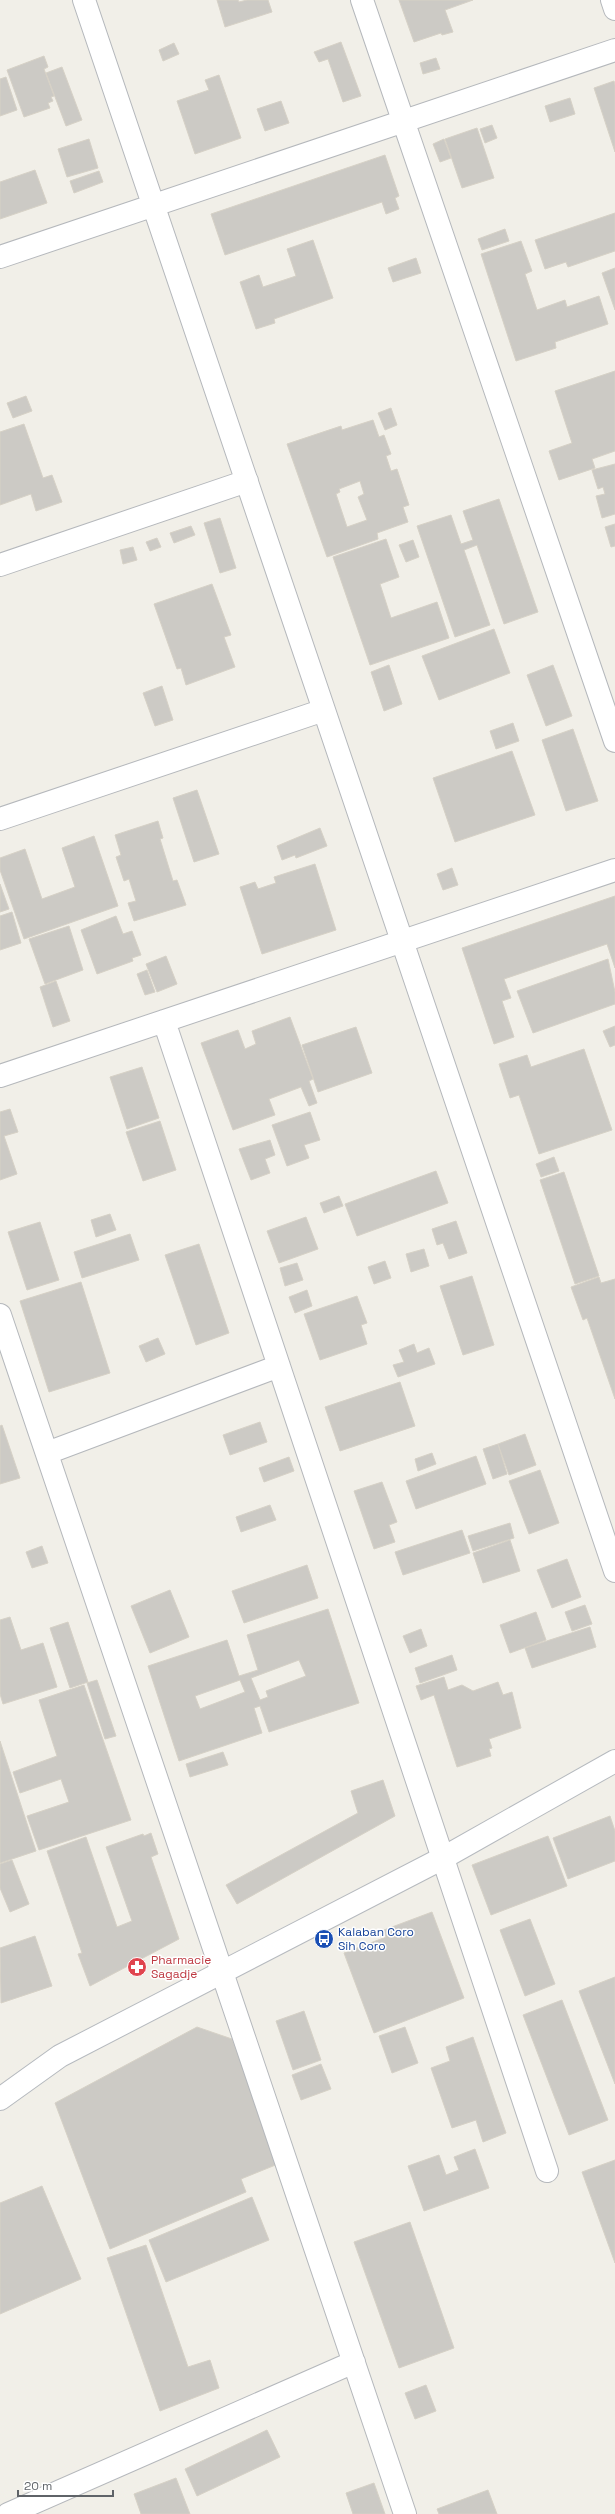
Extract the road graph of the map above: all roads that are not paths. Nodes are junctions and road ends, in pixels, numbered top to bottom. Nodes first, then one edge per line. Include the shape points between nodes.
1 (84, 0) edge
2 (362, 0) edge
3 (612, 0) edge
4 (615, 9) edge
5 (615, 50) edge
6 (403, 121) junction
7 (153, 206) junction
8 (0, 257) edge
9 (247, 481) junction
10 (0, 565) edge
11 (324, 710) junction
12 (615, 741) edge
13 (0, 820) edge
14 (615, 870) edge
15 (402, 942) junction
16 (164, 1021) junction
17 (0, 1076) edge
18 (0, 1315) edge
19 (279, 1366) junction
20 (47, 1454) junction
21 (615, 1571) edge
22 (615, 1761) edge
23 (443, 1858) junction
24 (222, 1972) junction
25 (0, 2100) edge
26 (547, 2171) dead end
27 (354, 2362) junction
28 (8, 2514) edge
29 (405, 2514) edge

1 - 7 street
2 - 6 street
3 - 4 street
5 - 6 street
6 - 7 street
6 - 12 street
7 - 8 street
7 - 9 street
9 - 10 street
9 - 11 street
11 - 13 street
11 - 15 street
14 - 15 street
15 - 16 street
15 - 21 street
16 - 17 street
16 - 19 street
18 - 20 street
19 - 20 street
19 - 23 street
20 - 24 street
22 - 23 street
23 - 24 street
23 - 26 street
24 - 25 street via 60,2056
24 - 27 street
27 - 28 street
27 - 29 street

